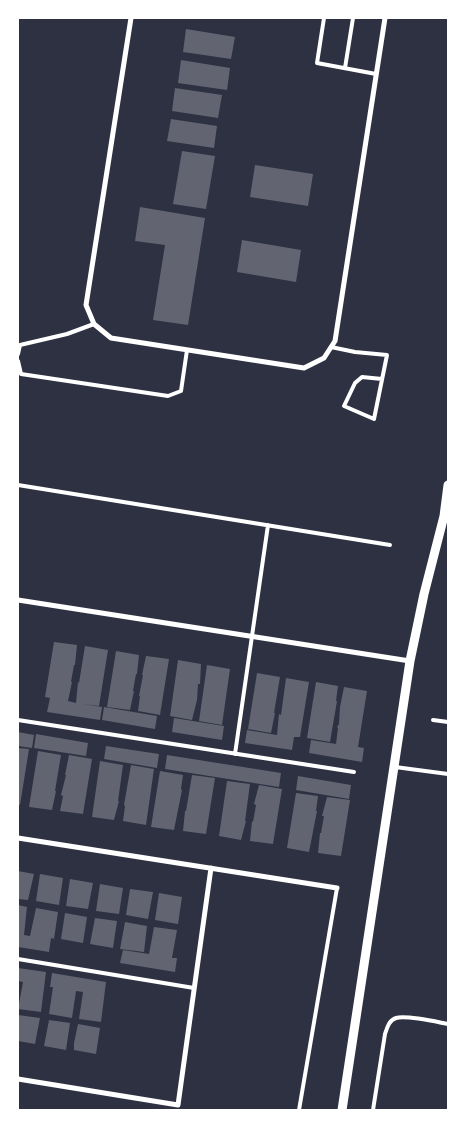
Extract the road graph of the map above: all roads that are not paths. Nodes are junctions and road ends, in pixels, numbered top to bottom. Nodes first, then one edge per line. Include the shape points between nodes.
1 (131, 18) edge
2 (324, 18) edge
3 (353, 18) edge
4 (385, 18) edge
5 (345, 68) junction
6 (376, 74) junction
7 (94, 324) junction
8 (331, 347) junction
9 (187, 350) junction
10 (18, 354) edge
11 (18, 361) edge
12 (382, 380) junction
13 (448, 484) edge
14 (18, 485) edge
15 (268, 525) junction
16 (390, 545) dead end
17 (18, 600) edge
18 (252, 637) junction
19 (410, 662) junction
20 (18, 720) edge
21 (433, 720) dead end
22 (448, 722) edge
23 (235, 754) junction
24 (395, 766) junction
25 (354, 772) dead end
26 (448, 774) edge
27 (18, 838) edge
28 (211, 868) junction
29 (337, 888) joint
30 (18, 959) edge
31 (194, 988) junction
32 (448, 1024) edge
33 (18, 1079) edge
34 (299, 1110) edge
35 (342, 1110) edge
36 (373, 1110) edge

1 - 7 street via 86,305
2 - 5 lane via 317,63
3 - 5 lane
4 - 6 street
5 - 6 lane
6 - 8 street via 335,341
7 - 9 street via 111,338
7 - 10 lane via 20,345
8 - 9 street via 324,358 304,368
8 - 12 lane via 387,355
9 - 11 lane via 181,391 168,396 21,374
12 - 12 lane via 374,419 344,406 355,383 362,377
13 - 19 street via 444,516
14 - 15 lane
15 - 16 lane
15 - 18 lane
17 - 18 street
18 - 19 street
18 - 23 lane
19 - 24 street
20 - 23 lane
21 - 22 lane
23 - 25 lane
24 - 26 lane
24 - 35 street
27 - 28 street
28 - 29 street
28 - 31 street
29 - 34 lane
30 - 31 lane
31 - 33 street via 178,1105
32 - 36 lane via 412,1018 396,1018 388,1024

